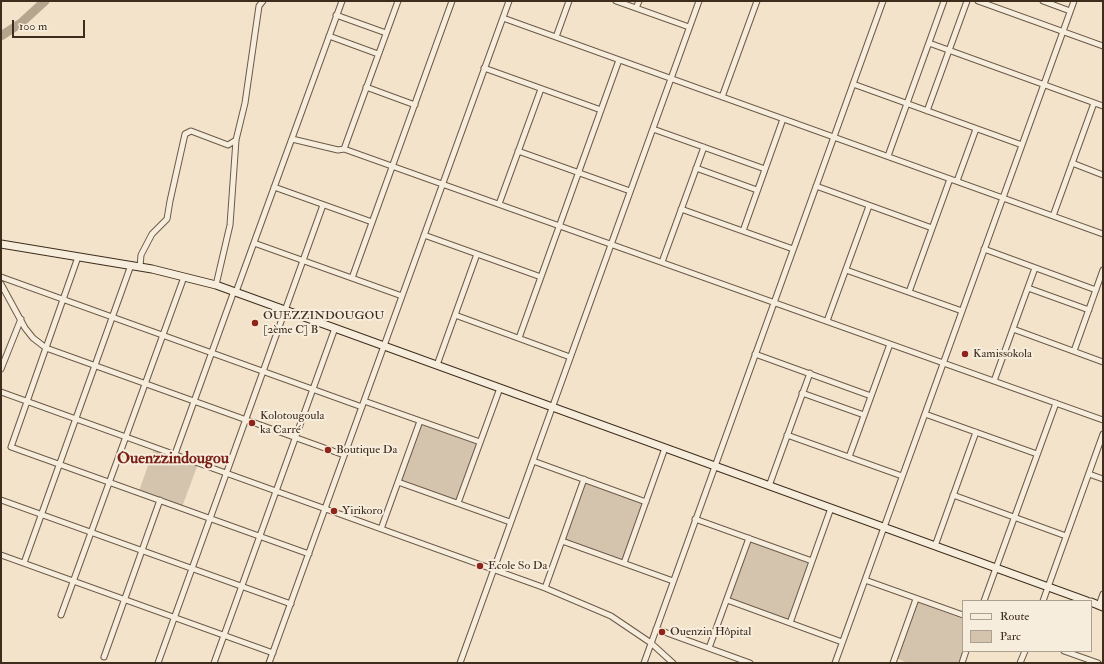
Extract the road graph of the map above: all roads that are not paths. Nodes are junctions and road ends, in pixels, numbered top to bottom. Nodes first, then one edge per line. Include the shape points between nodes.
1 (263, 1) edge
2 (342, 1) edge
3 (398, 1) edge
4 (452, 1) edge
5 (509, 1) edge
6 (569, 1) edge
7 (616, 1) edge
8 (639, 1) edge
9 (699, 1) edge
10 (757, 1) edge
11 (883, 1) edge
12 (944, 1) edge
13 (967, 1) edge
14 (978, 1) edge
15 (1043, 1) edge
16 (1074, 1) edge
17 (636, 8) junction
18 (1070, 11) junction
19 (336, 15) junction
20 (503, 18) junction
21 (689, 27) junction
22 (1063, 32) junction
23 (386, 33) junction
24 (329, 36) junction
25 (556, 37) junction
26 (929, 43) junction
27 (1103, 46) edge
28 (949, 50) junction
29 (378, 54) junction
30 (619, 60) junction
31 (484, 68) junction
32 (671, 78) junction
33 (853, 84) junction
34 (1044, 84) junction
35 (366, 87) junction
36 (541, 89) junction
37 (722, 97) junction
38 (1094, 102) junction
39 (907, 104) junction
40 (415, 105) junction
41 (1103, 106) edge
42 (601, 110) junction
43 (927, 111) junction
44 (783, 119) junction
45 (653, 129) junction
46 (976, 129) junction
47 (834, 137) junction
48 (292, 139) junction
49 (236, 140) junction
50 (1022, 145) junction
51 (344, 148) junction
52 (704, 148) junction
53 (518, 151) junction
54 (888, 156) junction
55 (1072, 164) junction
56 (393, 166) junction
57 (696, 168) junction
58 (765, 170) junction
59 (578, 172) junction
60 (1103, 175) edge
61 (950, 179) junction
62 (957, 181) junction
63 (443, 184) junction
64 (816, 186) junction
65 (274, 187) junction
66 (757, 190) junction
67 (630, 191) junction
68 (1003, 198) junction
69 (499, 204) junction
70 (323, 205) junction
71 (869, 206) junction
72 (682, 209) junction
73 (1053, 216) junction
74 (372, 222) junction
75 (559, 226) junction
76 (932, 228) junction
77 (743, 231) junction
78 (1103, 234) edge
79 (424, 235) junction
80 (254, 243) junction
81 (1, 244) edge
82 (611, 244) junction
83 (793, 249) junction
84 (984, 249) junction
85 (477, 254) junction
86 (78, 257) junction
87 (303, 260) junction
88 (662, 262) junction
89 (131, 266) junction
90 (140, 267) junction
91 (1035, 268) junction
92 (846, 270) junction
93 (1103, 270) edge
94 (1, 277) edge
95 (184, 277) junction
96 (541, 277) junction
97 (352, 278) junction
98 (1, 284) edge
99 (216, 285) junction
100 (1028, 288) junction
101 (1096, 290) junction
102 (235, 292) junction
103 (909, 292) junction
104 (402, 296) junction
105 (63, 299) junction
106 (774, 302) junction
107 (285, 310) junction
108 (1089, 310) junction
109 (962, 311) junction
110 (455, 315) junction
111 (113, 317) junction
112 (21, 319) junction
113 (827, 321) junction
114 (335, 328) junction
115 (1013, 329) junction
116 (163, 335) junction
117 (519, 338) junction
118 (890, 344) junction
119 (384, 346) junction
120 (46, 348) junction
121 (1074, 351) junction
122 (212, 353) junction
123 (755, 354) junction
124 (570, 356) junction
125 (1103, 362) edge
126 (943, 363) junction
127 (437, 365) junction
128 (95, 366) junction
129 (1, 369) edge
130 (263, 371) junction
131 (810, 374) junction
132 (994, 381) junction
133 (145, 384) junction
134 (500, 388) junction
135 (313, 389) junction
136 (1, 392) edge
137 (802, 393) junction
138 (871, 396) junction
139 (27, 401) junction
140 (194, 401) junction
141 (364, 401) junction
142 (1056, 403) junction
143 (362, 407) junction
144 (552, 407) junction
145 (925, 414) junction
146 (864, 416) junction
147 (76, 419) junction
148 (246, 420) junction
149 (1103, 420) edge
150 (420, 421) junction
151 (976, 432) junction
152 (1103, 434) edge
153 (787, 435) junction
154 (126, 437) junction
155 (295, 438) junction
156 (480, 442) junction
157 (666, 448) junction
158 (175, 454) junction
159 (1037, 454) junction
160 (344, 455) junction
161 (849, 457) junction
162 (533, 461) junction
163 (60, 464) junction
164 (715, 466) junction
165 (226, 473) junction
166 (1089, 474) junction
167 (902, 476) junction
168 (584, 479) junction
169 (1103, 479) edge
170 (110, 482) junction
171 (398, 482) junction
172 (769, 486) junction
173 (276, 491) junction
174 (953, 495) junction
175 (1, 500) edge
176 (160, 500) junction
177 (646, 502) junction
178 (458, 503) junction
179 (325, 508) junction
180 (831, 508) junction
181 (42, 514) junction
182 (1014, 517) junction
183 (210, 518) junction
184 (696, 519) junction
185 (510, 522) junction
186 (884, 527) junction
187 (381, 529) junction
188 (91, 532) junction
189 (260, 536) junction
190 (1066, 536) junction
191 (749, 538) junction
192 (562, 541) junction
193 (935, 546) junction
194 (142, 550) junction
195 (309, 554) junction
196 (1, 555) edge
197 (812, 561) junction
198 (624, 563) junction
199 (24, 564) junction
200 (192, 568) junction
201 (996, 568) junction
202 (494, 569) junction
203 (865, 580) junction
204 (74, 581) junction
205 (673, 581) junction
206 (241, 586) junction
207 (1048, 587) junction
208 (545, 588) junction
209 (1103, 594) edge
210 (916, 599) junction
211 (124, 600) junction
212 (727, 600) junction
213 (984, 600) edge
214 (1043, 600) edge
215 (1084, 600) edge
216 (291, 604) junction
217 (1101, 606) edge
218 (61, 615) dead end
219 (962, 616) edge
220 (174, 618) junction
221 (790, 623) junction
222 (656, 629) junction
223 (224, 635) junction
224 (842, 642) junction
225 (651, 643) junction
226 (709, 648) junction
227 (966, 652) edge
228 (1024, 652) edge
229 (1067, 652) edge
230 (273, 653) junction
231 (104, 657) dead end
232 (1081, 657) junction
233 (894, 662) edge
234 (158, 663) edge
235 (214, 663) edge
236 (269, 663) edge
237 (460, 663) edge
238 (644, 663) edge
239 (672, 663) edge
240 (750, 663) edge
241 (835, 663) edge
242 (900, 663) edge
243 (962, 663) edge
244 (1020, 663) edge
245 (1079, 663) edge
246 (1098, 663) edge

1 - 49 street via 259,6 245,103
2 - 19 street
3 - 23 street
4 - 40 street
5 - 20 street
6 - 25 street
7 - 17 street
8 - 17 street
9 - 21 street
10 - 37 street
11 - 33 street
12 - 26 street
13 - 28 street
14 - 22 street
15 - 18 street
16 - 18 street
17 - 21 street
18 - 22 street
19 - 23 street
19 - 24 street
20 - 25 street
20 - 31 street
21 - 32 street
22 - 27 street
22 - 34 street
23 - 29 street
24 - 29 street
24 - 48 street
25 - 30 street
26 - 28 street
26 - 39 street
28 - 34 street
28 - 43 street
29 - 35 street
30 - 32 street
30 - 42 street
31 - 36 street
31 - 63 street
32 - 37 street
32 - 45 street
33 - 39 street
33 - 47 street
34 - 38 street
34 - 50 street
35 - 40 street
35 - 51 street
36 - 42 street
36 - 53 street
37 - 44 street
38 - 41 street
38 - 55 street
39 - 43 street
39 - 54 street
40 - 56 street
42 - 59 street
43 - 46 street
44 - 47 street
44 - 58 street
45 - 52 street
45 - 67 street
46 - 50 street
46 - 62 street
47 - 54 street
47 - 64 street
48 - 51 street via 338,150
48 - 65 street
49 - 90 street via 228,145 191,131 185,134 168,219 152,234 141,255
49 - 99 street via 230,225
50 - 68 street
51 - 56 street
52 - 57 street
52 - 58 street
53 - 59 street
53 - 69 street
54 - 61 street
55 - 60 street
55 - 73 street
56 - 63 street
56 - 74 street
57 - 66 street
57 - 72 street
58 - 66 street
59 - 67 street
59 - 75 street
61 - 62 street
61 - 76 street
62 - 68 street
63 - 69 street
63 - 79 street
64 - 71 street
64 - 83 street
65 - 70 street
65 - 80 street
66 - 77 street
67 - 82 street
68 - 73 street
68 - 84 street
69 - 75 street
70 - 74 street
70 - 87 street
71 - 76 street
71 - 92 street
72 - 77 street
72 - 88 street
73 - 78 street
74 - 97 street
75 - 82 street
75 - 96 street
76 - 103 street
77 - 83 street
79 - 85 street
79 - 104 street
80 - 87 street
80 - 102 street
81 - 86 street
82 - 88 street
82 - 124 street
83 - 106 street
84 - 91 street
84 - 109 street
85 - 96 street
85 - 110 street
86 - 89 street
86 - 105 street
87 - 97 street
87 - 107 street
88 - 106 street
89 - 90 street
89 - 111 street
90 - 95 street
91 - 100 street
91 - 101 street
92 - 103 street
92 - 113 street
93 - 101 street
94 - 105 street
95 - 99 street
95 - 116 street
96 - 117 street
97 - 104 street
98 - 112 street
99 - 102 street
100 - 108 street
100 - 115 street
101 - 108 street
102 - 107 street
102 - 122 street
103 - 109 street
104 - 119 street
105 - 111 street
105 - 120 street
106 - 113 street
106 - 123 street
107 - 114 street
107 - 130 street
108 - 121 street
109 - 126 street
110 - 117 street
110 - 127 street
111 - 116 street
111 - 128 street
112 - 120 street via 33,338
112 - 129 street
113 - 118 street
114 - 119 street
114 - 135 street
115 - 121 street
115 - 132 street
116 - 122 street
116 - 133 street
117 - 124 street
118 - 126 street
118 - 138 street
119 - 127 street
119 - 141 street
120 - 128 street
120 - 139 street
121 - 125 street
122 - 130 street
122 - 140 street
123 - 131 street
123 - 164 street
124 - 144 street
126 - 132 street
126 - 145 street
127 - 134 street
128 - 133 street
128 - 147 street
130 - 135 street
130 - 148 street
131 - 137 street
131 - 138 street
132 - 142 street
133 - 140 street
133 - 154 street
134 - 144 street
134 - 156 street
135 - 143 street
135 - 155 street
136 - 139 street
137 - 146 street
137 - 153 street
138 - 146 street
139 - 147 street
139 - 163 street via 11,447
140 - 148 street
140 - 158 street
141 - 143 street
141 - 150 street
142 - 149 street
142 - 159 street
143 - 160 street
144 - 157 street
144 - 162 street
145 - 151 street
145 - 167 street
146 - 161 street
147 - 154 street
147 - 163 street
148 - 155 street
148 - 165 street
150 - 156 street
150 - 171 street
151 - 159 street
151 - 174 street
152 - 166 street
153 - 161 street
153 - 172 street
154 - 158 street
154 - 170 street
155 - 160 street
155 - 173 street
156 - 178 street
157 - 164 street
157 - 177 street
158 - 165 street
159 - 182 street
160 - 179 street
161 - 167 street
162 - 168 street
162 - 185 street
163 - 170 street
163 - 181 street
164 - 172 street
164 - 184 street
165 - 173 street
165 - 183 street
166 - 169 street
166 - 190 street
167 - 186 street
168 - 177 street
168 - 192 street
170 - 176 street
170 - 188 street
171 - 178 street
171 - 187 street
172 - 180 street
173 - 179 street
173 - 189 street
174 - 182 street
174 - 193 street
175 - 181 street
176 - 183 street
176 - 194 street
177 - 198 street
178 - 185 street
179 - 187 street
179 - 195 street
180 - 186 street
180 - 197 street
181 - 188 street
181 - 199 street
182 - 190 street
182 - 201 street
183 - 189 street
183 - 200 street
184 - 191 street
184 - 205 street
185 - 202 street
186 - 193 street
186 - 203 street
187 - 202 street
188 - 194 street
188 - 204 street
189 - 195 street
189 - 206 street
190 - 207 street
191 - 197 street
191 - 212 street
192 - 198 street
192 - 208 street
193 - 201 street
194 - 200 street
194 - 211 street
195 - 216 street
196 - 199 street
197 - 221 street
198 - 205 street
199 - 204 street
200 - 206 street
200 - 220 street
201 - 207 street
201 - 213 street
202 - 208 street
202 - 237 street
203 - 210 street
203 - 224 street
204 - 211 street
204 - 218 street
205 - 222 street
206 - 216 street
206 - 223 street
207 - 214 street
207 - 215 street
208 - 225 street via 611,616
209 - 217 street
210 - 219 street
210 - 233 street
211 - 220 street
211 - 231 street
212 - 221 street
212 - 226 street
216 - 230 street
220 - 223 street
220 - 234 street
221 - 224 street
222 - 225 street
222 - 226 street
223 - 230 street
223 - 235 street
224 - 241 street
225 - 238 street
225 - 239 street
226 - 240 street
227 - 243 street
228 - 244 street
229 - 232 street
230 - 236 street
232 - 245 street
232 - 246 street
233 - 242 street

